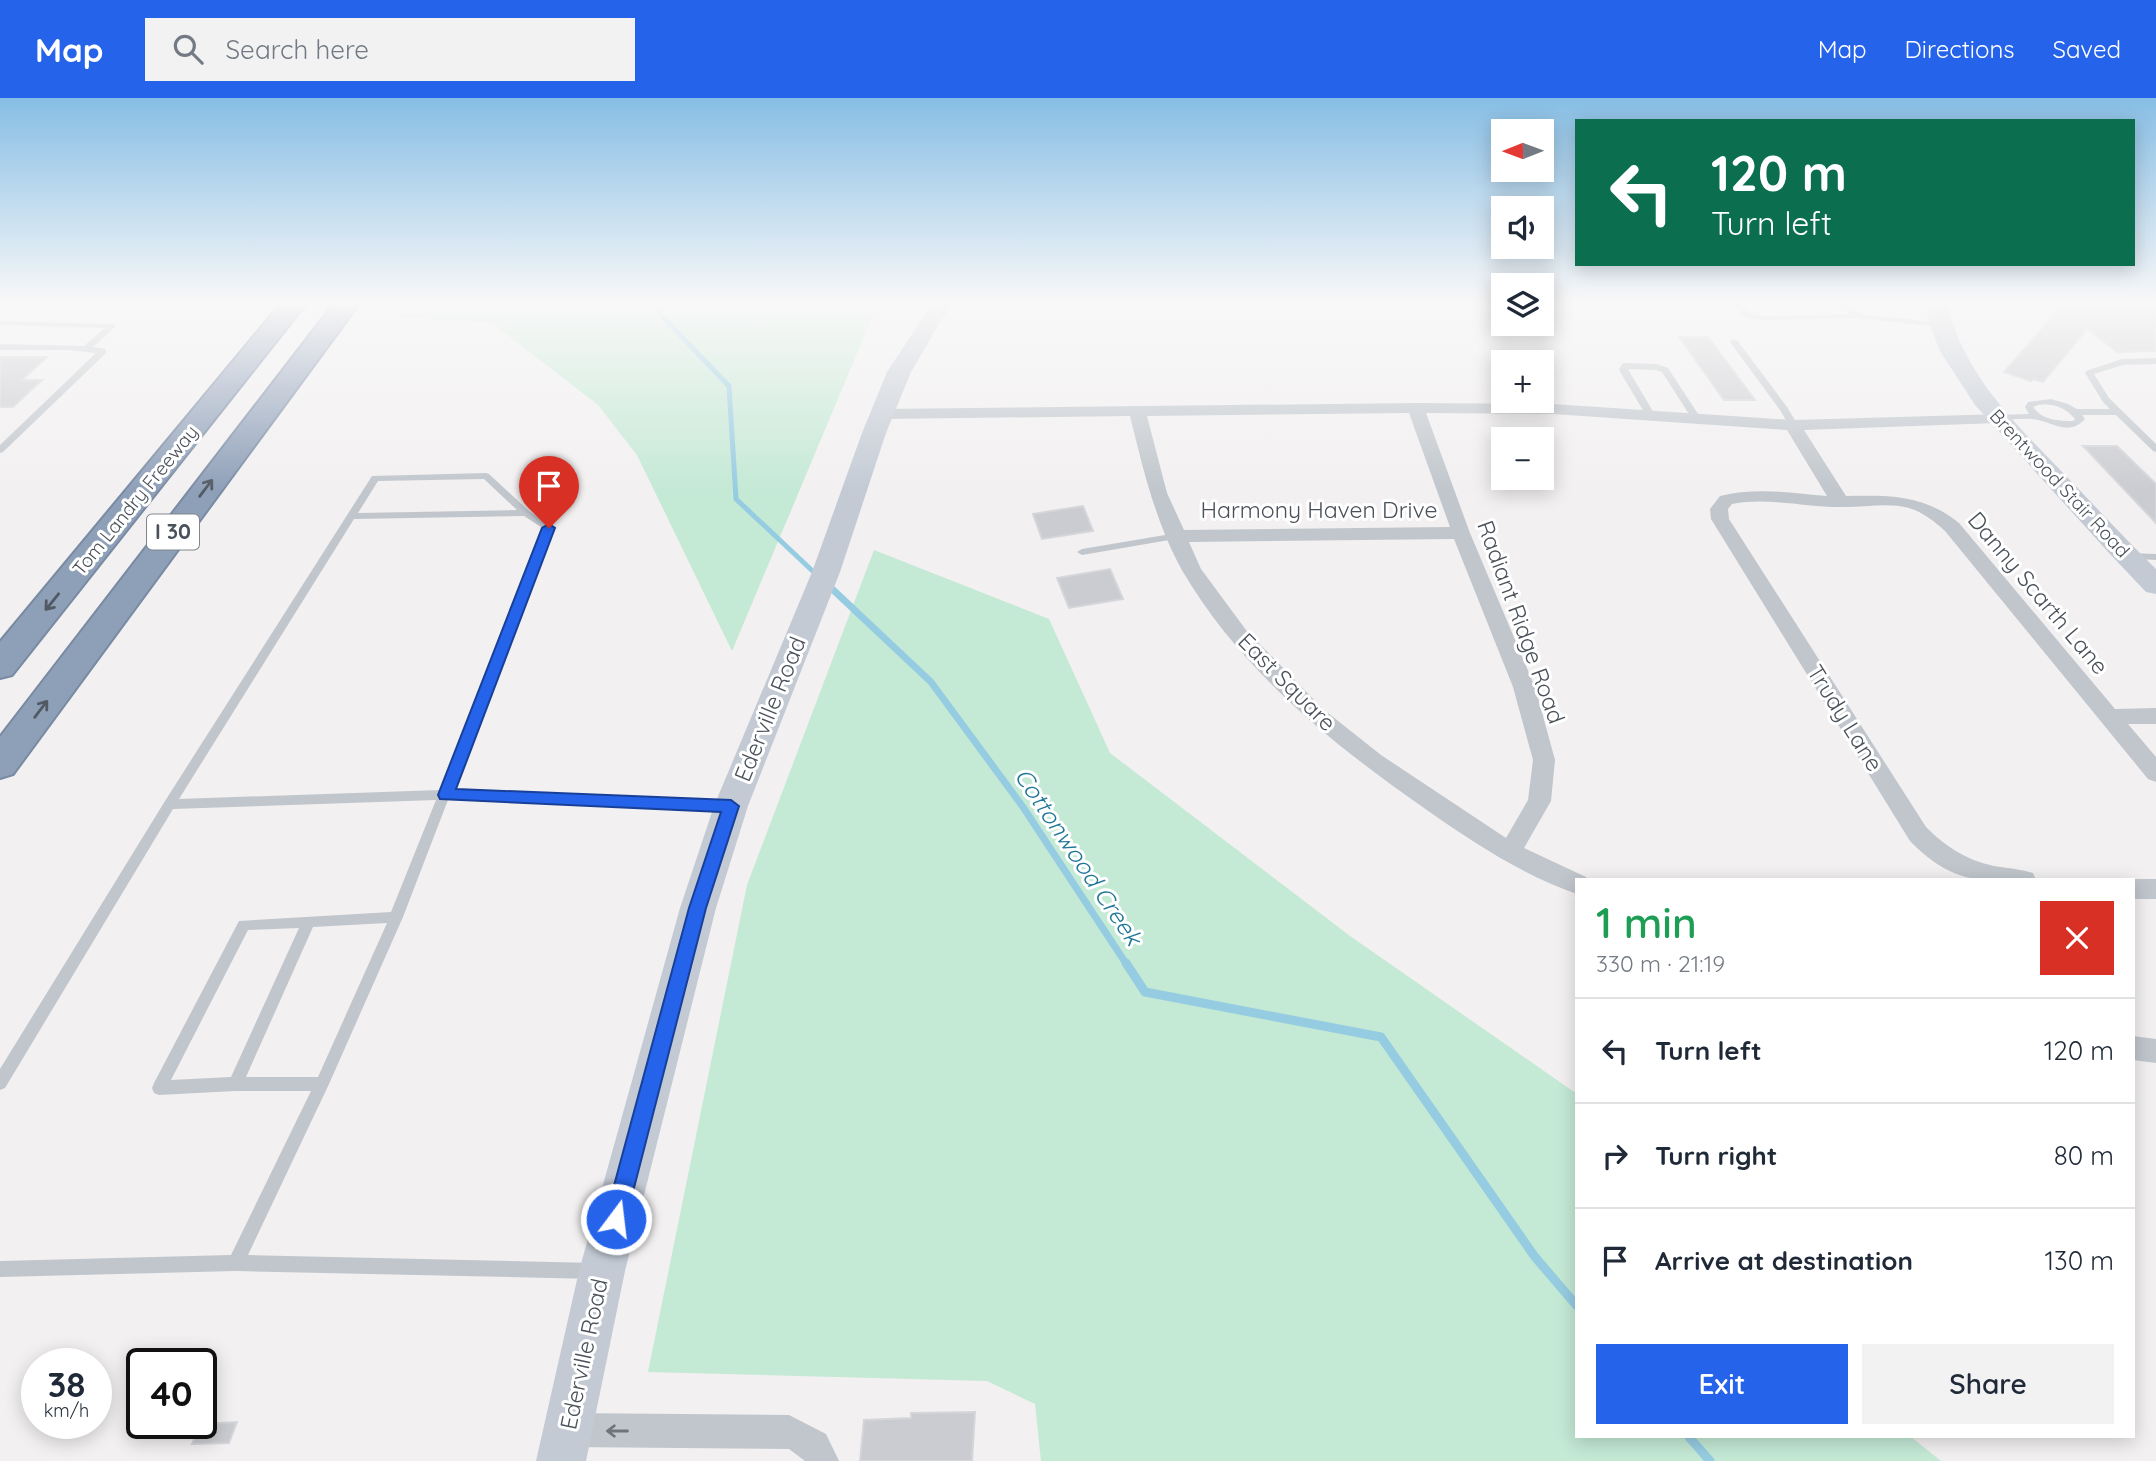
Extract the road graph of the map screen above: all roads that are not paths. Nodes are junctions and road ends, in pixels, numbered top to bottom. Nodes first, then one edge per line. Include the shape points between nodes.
1 (89, 365) edge
2 (244, 365) edge
3 (301, 365) edge
4 (903, 365) edge
5 (1751, 365) edge
6 (1961, 365) edge
7 (2114, 365) edge
8 (1416, 408) junction
9 (1138, 412) junction
10 (2076, 412) junction
11 (2118, 412) junction
12 (882, 414) junction
13 (1650, 415) junction
14 (2035, 416) junction
15 (1997, 418) junction
16 (1697, 420) junction
17 (1793, 425) junction
18 (2142, 435) junction
19 (2156, 435) edge
20 (2156, 449) edge
21 (0, 450) edge
22 (1726, 500) joint
23 (1840, 502) junction
24 (526, 513) junction
25 (351, 516) junction
26 (1461, 533) junction
27 (1177, 536) junction
28 (1082, 552) dead end
29 (2127, 556) junction
30 (2156, 557) edge
31 (2156, 585) edge
32 (0, 666) edge
33 (2156, 716) edge
34 (2110, 717) junction
35 (0, 764) edge
36 (2156, 773) edge
37 (446, 795) junction
38 (169, 804) junction
39 (731, 806) junction
40 (1510, 852) junction
41 (2007, 878) edge
42 (1575, 883) edge
43 (2135, 889) edge
44 (2156, 889) edge
45 (396, 917) junction
46 (309, 921) junction
47 (2135, 1048) edge
48 (2156, 1051) edge
49 (0, 1083) edge
50 (235, 1084) junction
51 (322, 1084) junction
52 (236, 1263) junction
53 (0, 1269) edge
54 (602, 1271) junction
55 (564, 1446) edge
56 (822, 1461) edge

1 - 21 lane
2 -> 32 highway, Tom Landry Freeway / I 30
35 -> 3 highway, I 30
4 - 12 street, Ederville Road
5 - 17 lane
6 - 15 street, Brentwood Stair Road
7 - 11 lane via 2089,373
8 - 9 street
8 - 13 street
8 - 26 street, Radiant Ridge Road
9 - 12 street
9 - 27 street, East Square via 1158,493
10 - 11 lane
10 - 14 lane via 2080,419 2069,425
10 - 14 lane via 2061,404 2036,401 2029,407
11 - 18 lane
12 - 39 street, Ederville Road
13 - 16 street
13 - 16 lane via 1622,370 1625,366 1665,370
14 - 15 lane
15 - 17 street
15 - 29 street, Brentwood Stair Road
16 - 17 street
17 - 23 street
18 - 19 lane
18 - 20 lane
22 - 23 street, Danny Scarth Lane via 1756,496
22 - 41 street, Trudy Lane via 1719,509 1720,519 1918,834 1959,867
23 - 34 street, Danny Scarth Lane via 1896,501 1940,517
24 - 25 lane
24 - 25 lane via 486,476 472,476 375,478
24 - 37 lane via 549,528
25 - 38 lane
26 - 27 street, Harmony Haven Drive
26 - 40 street, Radiant Ridge Road via 1524,687 1544,760 1539,801
27 - 28 lane
27 - 40 street, East Square via 1192,570 1239,635 1315,715 1373,761
29 - 30 lane
29 - 31 main road, Brentwood Stair Road
33 - 34 street
34 - 36 street, Danny Scarth Lane
37 - 38 lane
37 - 39 lane
37 - 45 lane
38 - 49 lane
39 - 54 street, Ederville Road via 698,908
40 - 42 street, East Square
43 - 44 street
45 - 46 lane
45 - 51 lane
46 - 50 lane
46 - 50 lane via 244,925 159,1088
47 - 48 street
50 - 51 lane
51 - 52 lane
52 - 53 lane
52 - 54 lane
54 - 55 street, Ederville Road
56 -> 55 street via 819,1450 806,1438 789,1432 665,1431

